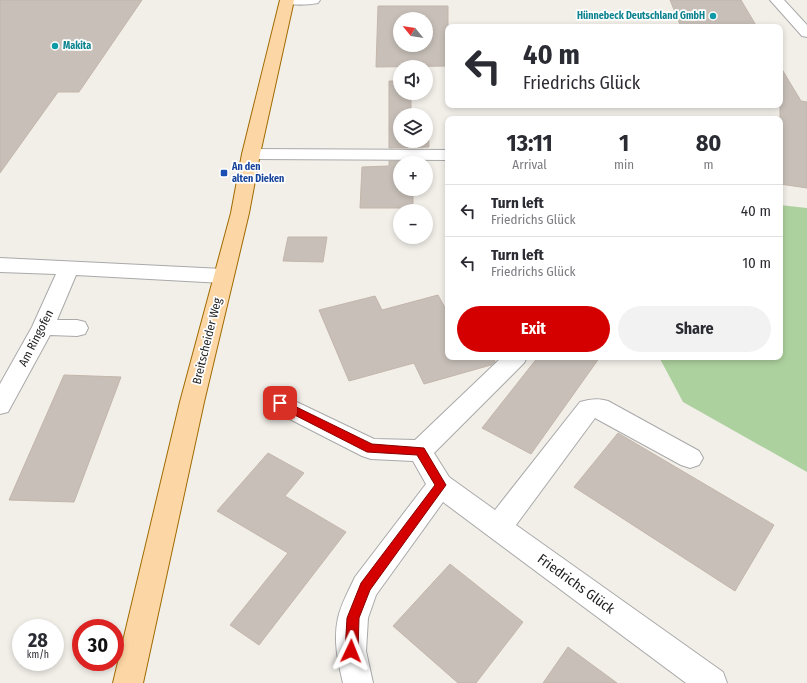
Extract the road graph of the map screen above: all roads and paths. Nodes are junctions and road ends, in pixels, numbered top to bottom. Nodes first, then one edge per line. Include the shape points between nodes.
1 (287, 0) edge
2 (313, 0) edge
3 (776, 0) edge
4 (807, 33) edge
5 (251, 154) junction
6 (445, 155) edge
7 (0, 266) edge
8 (70, 269) junction
9 (223, 276) junction
10 (43, 327) junction
11 (77, 328) dead end
12 (513, 360) edge
13 (280, 403) dead end
14 (0, 405) edge
15 (420, 451) junction
16 (690, 458) dead end
17 (440, 485) junction
18 (498, 527) junction
19 (128, 683) edge
20 (358, 683) edge
21 (712, 683) edge

1 - 2 street
1 - 5 main road, Breitscheider Weg
3 - 4 street
5 - 6 street
5 - 9 main road, Breitscheider Weg via 240,213
7 - 8 street
8 - 9 street
8 - 10 street, Am Ringofen
9 - 19 main road, Breitscheider Weg
10 - 11 street
10 - 14 street, Am Ringofen
12 - 15 street
13 - 15 street via 371,449
15 - 17 street, Friedrichs Glück
16 - 18 street via 600,408 588,409
17 - 18 street, Friedrichs Glück
17 - 20 street via 365,587 353,618 351,651
18 - 21 street, Friedrichs Glück

